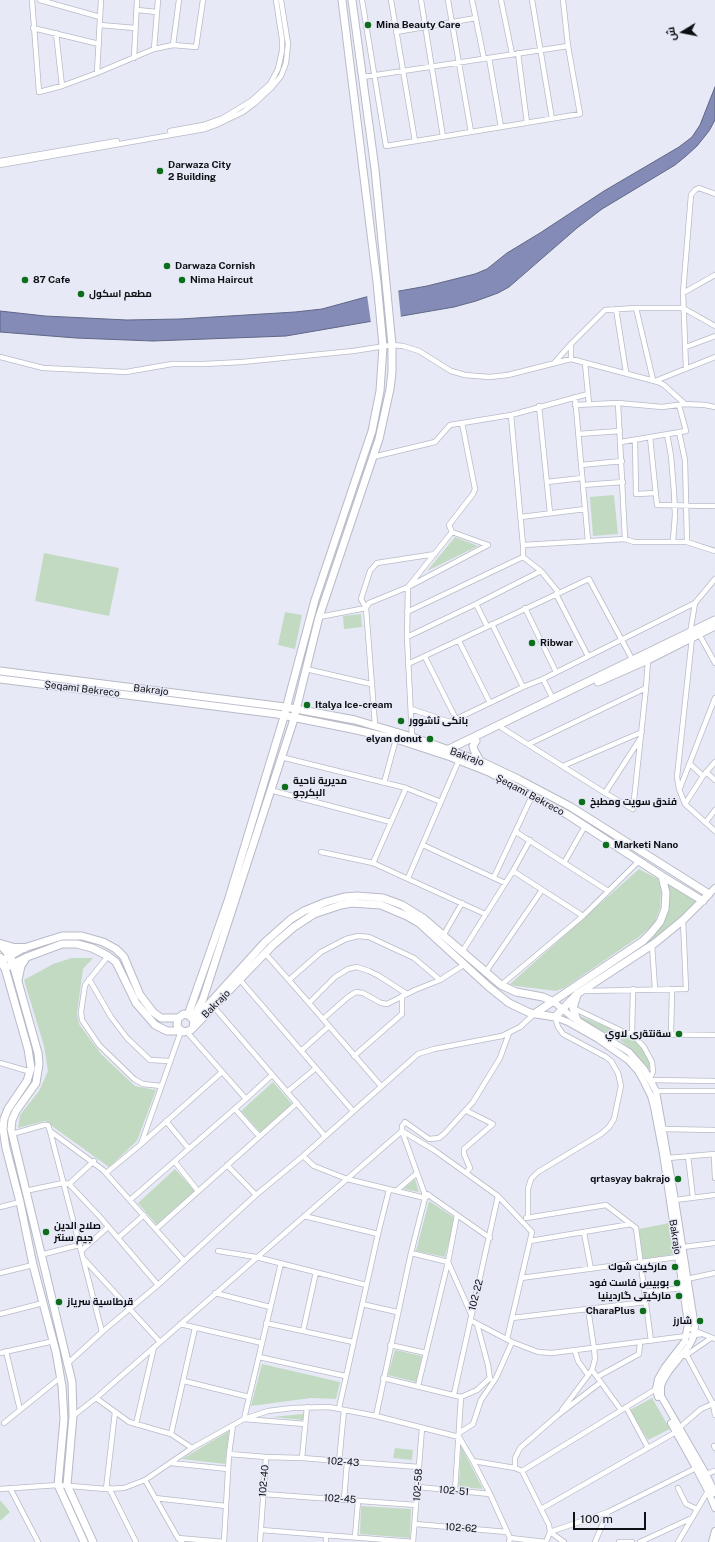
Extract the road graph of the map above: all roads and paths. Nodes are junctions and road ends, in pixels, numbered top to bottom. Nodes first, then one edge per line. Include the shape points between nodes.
1 (32, 0) edge
2 (40, 0) edge
3 (101, 0) edge
4 (137, 0) edge
5 (158, 0) edge
6 (179, 0) edge
7 (203, 0) edge
8 (276, 0) edge
9 (281, 0) edge
10 (342, 0) edge
11 (352, 0) edge
12 (362, 0) edge
13 (391, 0) edge
14 (421, 0) edge
15 (448, 0) edge
16 (472, 0) edge
17 (501, 0) edge
18 (532, 0) edge
19 (563, 0) edge
20 (137, 10) junction
21 (157, 12) junction
22 (100, 17) junction
23 (476, 18) junction
24 (356, 22) junction
25 (452, 22) junction
26 (346, 24) junction
27 (100, 25) junction
28 (425, 27) junction
29 (33, 28) junction
30 (135, 28) junction
31 (396, 32) junction
32 (56, 33) junction
33 (99, 44) junction
34 (173, 45) junction
35 (568, 46) junction
36 (154, 49) junction
37 (541, 50) junction
38 (518, 53) junction
39 (512, 54) junction
40 (134, 58) junction
41 (489, 58) junction
42 (484, 59) junction
43 (459, 62) junction
44 (431, 67) junction
45 (403, 71) junction
46 (97, 73) junction
47 (374, 75) junction
48 (363, 77) junction
49 (62, 86) junction
50 (552, 119) junction
51 (528, 123) junction
52 (501, 127) junction
53 (471, 132) junction
54 (443, 137) junction
55 (415, 141) junction
56 (0, 161) edge
57 (0, 165) edge
58 (715, 194) edge
59 (715, 275) edge
60 (381, 278) junction
61 (683, 293) junction
62 (636, 308) junction
63 (682, 308) junction
64 (616, 310) junction
65 (715, 326) edge
66 (715, 336) edge
67 (571, 344) junction
68 (392, 345) junction
69 (383, 346) junction
70 (686, 347) junction
71 (0, 357) edge
72 (715, 357) edge
73 (571, 359) junction
74 (585, 362) junction
75 (553, 364) junction
76 (686, 368) junction
77 (626, 372) junction
78 (654, 381) junction
79 (588, 394) junction
80 (575, 397) junction
81 (618, 403) junction
82 (589, 404) junction
83 (685, 404) junction
84 (575, 405) junction
85 (679, 405) junction
86 (539, 406) junction
87 (715, 407) edge
88 (511, 415) junction
89 (462, 423) junction
90 (620, 431) junction
91 (679, 432) junction
92 (578, 434) junction
93 (667, 434) junction
94 (650, 437) junction
95 (635, 440) junction
96 (621, 442) junction
97 (373, 457) junction
98 (622, 461) junction
99 (581, 466) junction
100 (582, 478) junction
101 (547, 482) junction
102 (623, 482) junction
103 (583, 485) junction
104 (656, 493) junction
105 (674, 505) junction
106 (686, 505) junction
107 (715, 506) edge
108 (585, 510) junction
109 (550, 513) junction
110 (521, 517) junction
111 (452, 532) junction
112 (625, 539) junction
113 (588, 541) junction
114 (673, 541) junction
115 (686, 542) junction
116 (524, 545) junction
117 (715, 551) edge
118 (435, 554) junction
119 (523, 557) junction
120 (541, 571) junction
121 (715, 579) edge
122 (408, 587) junction
123 (557, 593) junction
124 (695, 603) junction
125 (476, 604) junction
126 (366, 608) junction
127 (525, 608) junction
128 (407, 612) junction
129 (319, 617) junction
130 (715, 620) edge
131 (490, 625) junction
132 (715, 626) edge
133 (699, 634) junction
134 (691, 636) junction
135 (407, 637) junction
136 (622, 640) junction
137 (459, 641) junction
138 (588, 656) junction
139 (425, 657) junction
140 (648, 660) junction
141 (633, 661) junction
142 (715, 663) edge
143 (408, 664) junction
144 (306, 670) junction
145 (0, 671) edge
146 (556, 672) junction
147 (0, 679) edge
148 (542, 679) junction
149 (371, 684) junction
150 (523, 687) junction
151 (646, 688) junction
152 (715, 698) edge
153 (553, 699) junction
154 (490, 703) junction
155 (285, 707) junction
156 (411, 709) junction
157 (295, 713) junction
158 (284, 715) junction
159 (456, 719) junction
160 (375, 725) junction
161 (502, 728) junction
162 (642, 732) junction
163 (412, 737) junction
164 (641, 738) junction
165 (396, 740) junction
166 (476, 741) junction
167 (529, 744) junction
168 (450, 753) junction
169 (281, 757) junction
170 (464, 760) junction
171 (480, 761) junction
172 (715, 762) edge
173 (690, 764) junction
174 (563, 766) junction
175 (704, 774) junction
176 (715, 780) edge
177 (384, 783) junction
178 (406, 788) junction
179 (679, 789) junction
180 (270, 790) junction
181 (605, 793) junction
182 (532, 796) junction
183 (441, 802) junction
184 (685, 804) junction
185 (715, 810) edge
186 (391, 822) junction
187 (706, 822) junction
188 (585, 826) junction
189 (715, 831) edge
190 (516, 832) junction
191 (530, 840) junction
192 (249, 843) junction
193 (423, 845) junction
194 (321, 852) dead end
195 (639, 861) junction
196 (373, 863) junction
197 (564, 863) junction
198 (513, 871) junction
199 (662, 876) junction
200 (494, 877) junction
201 (408, 878) junction
202 (505, 883) junction
203 (694, 884) junction
204 (715, 888) edge
205 (542, 890) junction
206 (608, 891) junction
207 (689, 892) junction
208 (709, 894) junction
209 (703, 901) junction
210 (462, 903) junction
211 (485, 914) junction
212 (583, 916) junction
213 (682, 920) junction
214 (443, 936) junction
215 (276, 937) junction
216 (0, 944) edge
217 (652, 945) junction
218 (24, 948) junction
219 (462, 952) junction
220 (265, 954) junction
221 (9, 955) junction
222 (108, 956) junction
223 (27, 957) junction
224 (1, 964) edge
225 (13, 964) junction
226 (465, 964) junction
227 (485, 973) junction
228 (89, 980) junction
229 (240, 980) junction
230 (289, 980) junction
231 (440, 980) junction
232 (18, 984) junction
233 (10, 987) junction
234 (505, 987) junction
235 (633, 989) junction
236 (655, 989) junction
237 (672, 989) junction
238 (580, 992) junction
239 (405, 995) junction
240 (502, 999) junction
241 (554, 1002) junction
242 (309, 1003) junction
243 (214, 1007) junction
244 (562, 1008) junction
245 (573, 1008) junction
246 (534, 1014) junction
247 (555, 1017) junction
248 (178, 1018) junction
249 (323, 1019) junction
250 (577, 1020) junction
251 (189, 1024) junction
252 (329, 1026) junction
253 (509, 1033) junction
254 (632, 1034) junction
255 (671, 1035) junction
256 (715, 1036) edge
257 (301, 1051) junction
258 (354, 1056) junction
259 (0, 1058) edge
260 (170, 1061) junction
261 (1, 1063) edge
262 (316, 1068) junction
263 (31, 1072) junction
264 (222, 1072) junction
265 (272, 1075) junction
266 (651, 1079) junction
267 (715, 1081) edge
268 (161, 1086) junction
269 (381, 1086) junction
270 (656, 1091) junction
271 (715, 1091) edge
272 (287, 1092) junction
273 (246, 1099) junction
274 (297, 1103) junction
275 (235, 1109) junction
276 (467, 1110) junction
277 (353, 1111) junction
278 (166, 1121) junction
279 (663, 1129) junction
280 (715, 1130) edge
281 (50, 1131) junction
282 (402, 1131) junction
283 (12, 1134) junction
284 (2, 1135) edge
285 (259, 1136) junction
286 (325, 1136) junction
287 (140, 1145) junction
288 (189, 1149) junction
289 (303, 1156) junction
290 (688, 1156) junction
291 (715, 1156) edge
292 (668, 1158) junction
293 (94, 1162) junction
294 (174, 1162) junction
295 (227, 1165) junction
296 (106, 1173) junction
297 (417, 1173) junction
298 (466, 1173) junction
299 (715, 1178) edge
300 (347, 1179) junction
301 (63, 1183) junction
302 (69, 1184) junction
303 (25, 1190) junction
304 (389, 1190) junction
305 (198, 1191) junction
306 (396, 1191) junction
307 (256, 1195) junction
308 (426, 1195) junction
309 (715, 1195) edge
310 (498, 1196) junction
311 (693, 1198) junction
312 (130, 1200) junction
313 (675, 1200) junction
314 (20, 1202) junction
315 (0, 1207) edge
316 (144, 1215) junction
317 (457, 1215) junction
318 (304, 1216) junction
319 (528, 1217) junction
320 (521, 1219) junction
321 (632, 1224) junction
322 (108, 1227) junction
323 (156, 1229) junction
324 (584, 1233) junction
325 (378, 1234) junction
326 (118, 1238) junction
327 (490, 1238) junction
328 (530, 1241) junction
329 (715, 1243) edge
330 (79, 1245) junction
331 (683, 1247) junction
332 (218, 1251) dead end
333 (411, 1253) junction
334 (82, 1254) junction
335 (40, 1255) junction
336 (256, 1257) junction
337 (678, 1257) junction
338 (184, 1261) junction
339 (448, 1262) junction
340 (641, 1262) junction
341 (281, 1263) junction
342 (33, 1265) junction
343 (591, 1269) junction
344 (316, 1272) junction
345 (0, 1273) edge
346 (715, 1273) edge
347 (521, 1278) junction
348 (687, 1279) junction
349 (158, 1285) junction
350 (366, 1285) junction
351 (683, 1288) junction
352 (645, 1292) junction
353 (214, 1294) junction
354 (646, 1302) junction
355 (44, 1303) junction
356 (362, 1304) junction
357 (270, 1307) junction
358 (130, 1309) junction
359 (588, 1309) junction
360 (397, 1312) junction
361 (0, 1314) edge
362 (471, 1314) junction
363 (512, 1318) junction
364 (470, 1320) junction
365 (266, 1323) junction
366 (180, 1324) junction
367 (478, 1324) junction
368 (195, 1328) junction
369 (688, 1328) junction
370 (303, 1331) junction
371 (102, 1332) junction
372 (694, 1333) junction
373 (61, 1335) junction
374 (687, 1336) junction
375 (713, 1338) edge
376 (53, 1339) junction
377 (510, 1341) junction
378 (651, 1341) junction
379 (160, 1342) junction
380 (353, 1342) junction
381 (640, 1342) junction
382 (262, 1343) junction
383 (390, 1345) junction
384 (154, 1347) junction
385 (594, 1348) junction
386 (65, 1350) junction
387 (6, 1351) junction
388 (575, 1351) junction
389 (56, 1352) junction
390 (0, 1353) edge
391 (426, 1353) junction
392 (685, 1353) junction
393 (258, 1357) junction
394 (68, 1363) junction
395 (592, 1370) junction
396 (345, 1376) junction
397 (588, 1376) junction
398 (61, 1377) junction
399 (597, 1377) junction
400 (383, 1378) junction
401 (490, 1378) junction
402 (184, 1380) junction
403 (601, 1382) junction
404 (418, 1386) junction
405 (490, 1387) junction
406 (656, 1389) junction
407 (454, 1394) junction
408 (249, 1397) junction
409 (461, 1397) junction
410 (96, 1398) junction
411 (714, 1403) edge
412 (307, 1407) junction
413 (626, 1407) junction
414 (338, 1408) junction
415 (20, 1410) junction
416 (344, 1410) junction
417 (621, 1410) junction
418 (115, 1412) junction
419 (558, 1415) junction
420 (715, 1415) edge
421 (73, 1416) junction
422 (376, 1416) junction
423 (244, 1418) junction
424 (4, 1423) dead end
425 (136, 1424) junction
426 (306, 1424) junction
427 (233, 1425) junction
428 (422, 1428) junction
429 (677, 1430) junction
430 (171, 1434) junction
431 (459, 1435) junction
432 (192, 1448) junction
433 (648, 1448) junction
434 (229, 1454) junction
435 (266, 1457) junction
436 (302, 1458) junction
437 (473, 1461) junction
438 (339, 1462) junction
439 (347, 1462) junction
440 (171, 1463) junction
441 (419, 1467) junction
442 (515, 1468) junction
443 (696, 1468) junction
444 (228, 1469) junction
445 (522, 1471) junction
446 (715, 1471) edge
447 (706, 1474) junction
448 (145, 1480) junction
449 (58, 1485) junction
450 (67, 1485) junction
451 (418, 1487) junction
452 (10, 1488) junction
453 (678, 1488) dead end
454 (0, 1489) edge
455 (108, 1489) junction
456 (455, 1491) junction
457 (708, 1491) junction
458 (715, 1493) edge
459 (263, 1494) junction
460 (490, 1494) junction
461 (155, 1498) junction
462 (344, 1500) junction
463 (358, 1501) junction
464 (416, 1504) junction
465 (226, 1506) junction
466 (715, 1508) edge
467 (541, 1509) junction
468 (697, 1509) junction
469 (608, 1512) junction
470 (692, 1518) junction
471 (415, 1524) junction
472 (261, 1530) junction
473 (715, 1531) edge
474 (507, 1532) junction
475 (550, 1532) junction
476 (326, 1535) junction
477 (355, 1537) junction
478 (510, 1540) edge
479 (181, 1541) edge
480 (38, 1542) edge
481 (84, 1542) edge
482 (93, 1542) edge
483 (136, 1542) edge
484 (224, 1542) edge
485 (260, 1542) edge
486 (326, 1542) edge
487 (413, 1542) edge
488 (546, 1542) edge
489 (564, 1542) edge
490 (595, 1542) edge
491 (619, 1542) edge
492 (632, 1542) edge
493 (640, 1542) edge
494 (678, 1542) edge
495 (712, 1542) edge

1 - 29 street
2 - 22 street
3 - 22 street
4 - 20 street
5 - 21 street
6 - 34 street
7 - 34 street via 197,46
8 - 56 street via 283,45 278,69 265,89 232,113 199,126
9 - 57 street via 288,44 286,63 281,76 272,87 242,112 205,129
10 - 26 main road
11 - 24 main road
12 - 47 street
13 - 31 street
14 - 28 street
15 - 25 street
16 - 23 street
17 - 39 street
18 - 37 street
19 - 35 street
20 - 21 street
20 - 30 street
21 - 36 street
22 - 27 street
23 - 25 street
23 - 42 street
24 - 26 main road
24 - 48 main road
25 - 28 street
25 - 43 street
26 - 60 main road
27 - 30 street
27 - 33 street
28 - 31 street
28 - 44 street
29 - 32 street
29 - 49 street via 39,92
30 - 40 street
31 - 45 street
32 - 33 street
32 - 49 street
33 - 46 street
34 - 36 street
35 - 37 street
35 - 50 street via 580,114
36 - 40 street
37 - 38 street
37 - 50 street
38 - 39 street
38 - 51 street
39 - 41 street
40 - 46 street
41 - 42 street
41 - 52 street
42 - 43 street
43 - 44 street
43 - 53 street
44 - 45 street
44 - 54 street
45 - 47 street
45 - 55 street
46 - 49 street
47 - 48 street
47 - 55 street via 386,146
48 - 60 main road via 375,169
50 - 51 street
51 - 52 street
52 - 53 street
53 - 54 street
54 - 55 street
58 - 61 street via 699,188 691,195
59 - 61 street
60 - 68 main road
60 - 69 main road
61 - 63 street
62 - 63 street
62 - 64 street
62 - 78 street
63 - 65 street
63 - 70 street
64 - 67 street via 605,310
64 - 77 street
66 - 70 street
67 - 73 street
67 - 75 street
68 - 69 street
68 - 75 street via 419,351 451,371 465,375 502,376
68 - 97 main road via 390,390
69 - 71 street via 353,352 242,362 172,364 126,372 43,368
69 - 155 main road via 380,391 372,431 315,600
70 - 76 street
72 - 76 street
73 - 74 street
73 - 75 street
74 - 77 street
74 - 79 street
76 - 78 street
77 - 78 street
78 - 83 street via 664,385
79 - 80 street
79 - 82 street
80 - 84 street
80 - 86 street
81 - 82 street
81 - 85 street via 662,407
81 - 90 street
82 - 84 street
83 - 85 street
83 - 87 street
84 - 92 street
85 - 91 street via 686,430
86 - 88 street
86 - 101 street
88 - 89 street
88 - 110 street
89 - 97 street via 448,427 435,442
89 - 111 street via 475,489 449,525
90 - 92 street
90 - 96 street
91 - 93 street
91 - 106 street via 685,460
92 - 99 street
93 - 94 street
93 - 105 street
94 - 95 street
94 - 104 street
95 - 96 street
95 - 104 street via 636,494
96 - 98 street
97 - 129 main road
98 - 99 street
98 - 102 street
99 - 100 street
100 - 101 street
100 - 103 street
101 - 109 street
102 - 103 street
102 - 112 street
103 - 108 street
104 - 105 street via 657,505
105 - 106 street
105 - 114 street
106 - 107 street
106 - 115 street
108 - 109 street
108 - 113 street
109 - 110 street
110 - 116 street
111 - 118 street
111 - 122 street via 488,545
112 - 113 street
112 - 114 street via 634,542
113 - 116 street
114 - 115 street
115 - 117 street
116 - 119 street
118 - 122 street
118 - 126 street via 374,565 360,599
119 - 120 street
119 - 128 street
120 - 123 street
120 - 125 street
121 - 124 street
122 - 126 street via 369,603
122 - 128 street
123 - 127 street
123 - 136 street via 589,579
123 - 138 street
124 - 134 street
124 - 136 street
125 - 131 street
125 - 135 street
126 - 129 street
126 - 149 street
127 - 131 street
127 - 146 street
128 - 135 street
129 - 144 main road
130 - 134 main road
131 - 137 street
131 - 150 street
132 - 133 main road
133 - 134 main road
133 - 142 street
134 - 140 main road
134 - 141 main road
134 - 179 street via 677,777
135 - 143 street
136 - 138 street
136 - 141 street
137 - 139 street
137 - 154 street
138 - 146 street
139 - 143 street
139 - 159 street
140 - 151 street
140 - 161 main road
141 - 153 main road
143 - 156 street
144 - 149 street
144 - 157 main road
145 - 155 main road, Bakrajo
146 - 148 street
147 - 158 main road, Şeqamî Bekreco
148 - 150 street
148 - 153 street
149 - 160 street
150 - 154 street
151 - 162 street
151 - 167 street
152 - 173 street
153 - 168 main road
154 - 159 street
155 - 157 main road, Bakrajo
155 - 158 main road
156 - 159 street via 450,722
156 - 163 street
157 - 158 main road, Bakrajo
157 - 160 main road, Bakrajo
157 - 165 main road
157 - 169 main road
158 - 192 main road
160 - 163 main road, Bakrajo
161 - 166 main road
161 - 167 street
162 - 164 street
162 - 174 street
163 - 168 main road, Bakrajo
164 - 181 street
164 - 181 street via 633,809
165 - 168 main road
165 - 177 street
166 - 168 main road
166 - 171 main road via 473,746
167 - 174 street
168 - 170 main road, Bakrajo
169 - 177 street
169 - 180 main road
170 - 171 main road, Bakrajo
170 - 182 main road, Şeqamî Bekreco
170 - 183 street
171 - 203 main road, Bakrajo via 571,808
172 - 175 street
173 - 175 street
173 - 179 street
174 - 181 street
175 - 176 street
175 - 184 street
177 - 178 street
178 - 183 street
178 - 186 street
179 - 184 street
180 - 186 street
180 - 192 main road
182 - 188 main road, Şeqamî Bekreco
182 - 190 street
183 - 193 street
184 - 187 street
185 - 187 street
186 - 196 street
187 - 189 street
188 - 195 main road, Şeqamî Bekreco
188 - 197 street
190 - 191 street
190 - 200 street
191 - 197 street
191 - 198 street
192 - 251 main road via 203,1000
193 - 200 street
193 - 201 street
194 - 196 street
195 - 199 main road, Şeqamî Bekreco
195 - 206 street
196 - 201 street
197 - 206 street
198 - 202 street
198 - 205 street
199 - 207 main road, Şeqamî Bekreco
199 - 241 main road via 666,893 665,909 660,922 643,941
200 - 202 street
201 - 210 street
202 - 211 street
203 - 207 main road
203 - 208 main road, Bakrajo
204 - 208 street
205 - 212 street
205 - 227 street
206 - 212 street
207 - 209 main road, Şeqamî Bekreco
208 - 209 main road
209 - 213 main road
210 - 211 street
210 - 214 street
211 - 219 street
212 - 234 street
213 - 217 main road
213 - 237 street via 686,989
214 - 215 main road via 423,918 395,902 378,897 357,896 333,900 304,911 291,919
214 - 219 main road
215 - 220 main road, Bakrajo
215 - 226 main road, Bakrajo via 325,910 352,904 381,904 418,923
215 - 251 main road
216 - 218 main road via 10,948
216 - 221 main road
217 - 236 street
217 - 238 main road
218 - 221 main road
218 - 248 main road via 69,935 82,936 108,945 124,957 140,996 150,1009 161,1018
219 - 227 main road
220 - 229 main road, Bakrajo
220 - 230 street
221 - 224 main road
221 - 225 main road
222 - 223 main road via 92,948 72,944 56,946
222 - 228 street
222 - 251 main road via 119,966 134,999 151,1021 169,1032
223 - 225 main road
223 - 232 main road via 20,970
224 - 225 main road
224 - 233 main road
225 - 232 main road
226 - 231 street
226 - 240 main road, Bakrajo
227 - 234 main road
228 - 260 street via 127,1038 150,1060
228 - 268 street via 84,989 81,1015 92,1035 134,1080
229 - 243 main road, Bakrajo
229 - 257 street
230 - 231 street via 321,952 346,939 358,936 369,937 414,958
230 - 242 street
231 - 239 street
232 - 233 main road
232 - 283 main road via 40,1064 36,1083 13,1116
233 - 263 main road via 28,1049
234 - 240 main road
234 - 241 main road via 516,992 548,998
235 - 236 street
235 - 238 street
235 - 254 street
236 - 237 street
237 - 255 street
238 - 244 main road
238 - 245 main road
239 - 242 street via 379,976 357,968 336,977
239 - 249 street via 384,1004 356,992
239 - 258 street via 402,1014
240 - 246 main road, Bakrajo
241 - 244 street, Bakrajo
241 - 246 main road
242 - 249 street
243 - 251 main road, Bakrajo
243 - 265 street
244 - 247 main road
244 - 250 street, Bakrajo
245 - 250 main road
245 - 254 street
246 - 247 main road, Bakrajo
246 - 253 street
247 - 319 street via 563,1034 612,1061 618,1072 620,1086 614,1119 605,1131 538,1172 531,1179 528,1188
247 - 337 street, Bakrajo via 618,1052 634,1065 644,1082 651,1096 657,1124
248 - 251 main road via 182,1015
248 - 251 main road via 177,1025
249 - 252 street
250 - 266 street, Bakrajo via 629,1052
251 - 260 street
251 - 264 street
252 - 257 street
252 - 258 street
253 - 269 street via 418,1054
253 - 276 street via 500,1058
254 - 255 street
254 - 266 street via 644,1047 652,1062
255 - 256 street
257 - 262 street
258 - 269 street
259 - 261 street
260 - 268 street
261 - 263 street
262 - 272 street
262 - 277 street
263 - 284 main road via 8,1109
264 - 273 street
264 - 278 street
265 - 272 street
265 - 273 street
266 - 267 street
266 - 270 street, Bakrajo
268 - 287 street
269 - 277 street
270 - 271 street
270 - 279 street, Bakrajo
272 - 274 street
273 - 275 street
274 - 285 street
274 - 286 street
275 - 285 street
275 - 288 street
276 - 282 street via 438,1138 426,1138 405,1122
276 - 298 street via 493,1124 464,1149 470,1168
277 - 286 street
278 - 287 street
278 - 288 street
279 - 280 street
279 - 292 street, Bakrajo
281 - 283 street via 48,1126 44,1125
281 - 293 street
281 - 301 street
282 - 297 street
282 - 298 street
282 - 300 street
283 - 303 main road
284 - 314 main road
285 - 295 street
286 - 289 street
287 - 296 street
288 - 294 street
289 - 300 street via 317,1167
289 - 307 street
290 - 291 street
290 - 292 street
290 - 311 street
291 - 299 street
292 - 313 street, Bakrajo
293 - 296 street
293 - 302 street
294 - 305 street
294 - 312 street
295 - 305 street
295 - 307 street
296 - 312 street
297 - 306 street
297 - 308 street
298 - 310 street
300 - 304 street
300 - 318 street
301 - 302 street
301 - 303 street
301 - 330 street
302 - 322 street
303 - 335 main road
304 - 306 street
304 - 325 street
305 - 323 street
306 - 308 street
307 - 338 street
308 - 317 street
308 - 333 street
309 - 311 street
310 - 320 street
310 - 327 street, 102-22
311 - 313 street
312 - 316 street
313 - 331 street, Bakrajo
314 - 315 street
314 - 342 main road
316 - 323 street
316 - 326 street
317 - 327 street
317 - 339 street
318 - 325 street
318 - 336 street
319 - 320 street
319 - 321 street via 606,1205
320 - 328 street via 532,1232
321 - 324 street
321 - 340 street via 636,1228
322 - 326 street
322 - 334 street
323 - 338 street
324 - 328 street
324 - 343 street
325 - 350 street
326 - 349 street
327 - 362 street, 102-22
328 - 347 street
329 - 331 street
330 - 334 street
330 - 335 street
331 - 348 street, Bakrajo
332 - 336 street
333 - 339 street
333 - 360 street
334 - 358 street
334 - 371 street
335 - 373 main road
336 - 341 street
336 - 353 street
337 - 340 street
337 - 351 street, Bakrajo
338 - 349 street
339 - 362 street
339 - 391 street
340 - 343 street
340 - 352 street
341 - 344 street
341 - 357 street
342 - 345 street
342 - 355 main road
343 - 347 street
344 - 350 street
344 - 370 street
346 - 348 street
347 - 363 street
348 - 372 street, Bakrajo
349 - 358 street
350 - 356 street
351 - 352 street
351 - 369 street, Bakrajo
352 - 354 street
353 - 357 street
353 - 366 street
354 - 359 street
354 - 378 street
355 - 361 street
355 - 376 main road
356 - 360 street
356 - 380 street
357 - 365 street
358 - 371 street
358 - 379 street
359 - 363 street
359 - 385 street
360 - 383 street
362 - 364 street, 102-22
363 - 377 street
364 - 367 street
364 - 407 street, 102-22
365 - 370 street
365 - 382 street
366 - 368 street
366 - 379 street
367 - 377 street
367 - 401 street
368 - 382 street
368 - 402 street
369 - 372 street
369 - 374 street, Bakrajo
370 - 380 street
371 - 394 street
372 - 374 street
372 - 375 street
372 - 392 street
373 - 376 main road
373 - 386 main road
374 - 378 street
374 - 406 street, Bakrajo via 660,1375
375 - 392 street
376 - 387 street
376 - 389 main road
377 - 388 street via 538,1352
377 - 405 street via 499,1372
378 - 381 street
379 - 384 street
380 - 396 street
381 - 385 street
381 - 399 street via 639,1354
382 - 393 street
383 - 391 street
383 - 400 street
384 - 410 street
384 - 425 street
385 - 388 street
385 - 395 street
386 - 389 main road
386 - 394 main road
387 - 390 street
387 - 415 street
388 - 397 street
389 - 398 main road
391 - 404 street
392 - 411 street
392 - 429 street via 669,1371 660,1391
393 - 396 street
393 - 408 street
394 - 421 main road via 74,1393
395 - 397 street
395 - 399 street
396 - 414 street
397 - 419 street
398 - 415 street
398 - 449 main road via 64,1414
399 - 403 street
400 - 404 street
400 - 422 street
401 - 405 street
401 - 409 street via 477,1390
402 - 408 street
402 - 430 street
403 - 417 street
403 - 419 street
404 - 407 street
405 - 431 street via 479,1405 473,1424
406 - 413 street
406 - 429 street via 662,1406
407 - 409 street
408 - 423 street
409 - 431 street
410 - 418 street
410 - 421 street
411 - 420 street
411 - 429 street via 701,1409
412 - 414 street
412 - 423 street via 268,1411
412 - 426 street
413 - 417 street
413 - 433 street
414 - 416 street
415 - 424 street
416 - 422 street
416 - 438 street
417 - 445 street
418 - 425 street
418 - 455 street
419 - 442 street via 520,1448 515,1458
421 - 450 main road
422 - 428 street
423 - 426 street
423 - 427 street
425 - 430 street
426 - 436 street
427 - 432 street
427 - 434 street
428 - 431 street
428 - 441 street, 102-58
429 - 433 street
429 - 443 street
429 - 447 street
430 - 432 street
431 - 437 street
431 - 456 street
432 - 440 street
433 - 467 street
434 - 435 street, 102-40
434 - 444 street
435 - 436 street, 102-43
435 - 459 street, 102-40
436 - 438 street, 102-43
437 - 442 street
437 - 460 street
438 - 439 street, 102-43
439 - 441 street, 102-43
439 - 462 street
440 - 444 street
440 - 448 street
441 - 451 street, 102-58
442 - 445 street
443 - 457 street
443 - 469 street
444 - 465 street
445 - 467 street
446 - 447 street
447 - 458 street
448 - 455 street via 124,1488
448 - 461 street
449 - 450 street
449 - 452 street
449 - 481 main road
450 - 455 street
450 - 482 main road
451 - 456 street, 102-51
451 - 464 street, 102-58
452 - 454 street
452 - 480 street
453 - 468 street via 686,1504
455 - 483 street
456 - 460 street, 102-51
457 - 466 street
457 - 468 street
459 - 462 street, 102-45
459 - 472 street, 102-40
460 - 474 street
461 - 465 street
461 - 479 street
462 - 463 street, 102-45
463 - 464 street, 102-45
463 - 477 street
464 - 471 street, 102-58
465 - 484 street
467 - 475 street
468 - 470 street
469 - 475 street
469 - 490 street
470 - 493 street
470 - 494 street
471 - 474 street, 102-62
471 - 487 street, 102-58
472 - 476 street
472 - 485 street, 102-40
473 - 495 street
474 - 478 street
475 - 488 street
475 - 489 street
476 - 477 street
476 - 486 street
477 - 487 street
478 - 488 street
479 - 484 street via 187,1539
491 - 492 street

